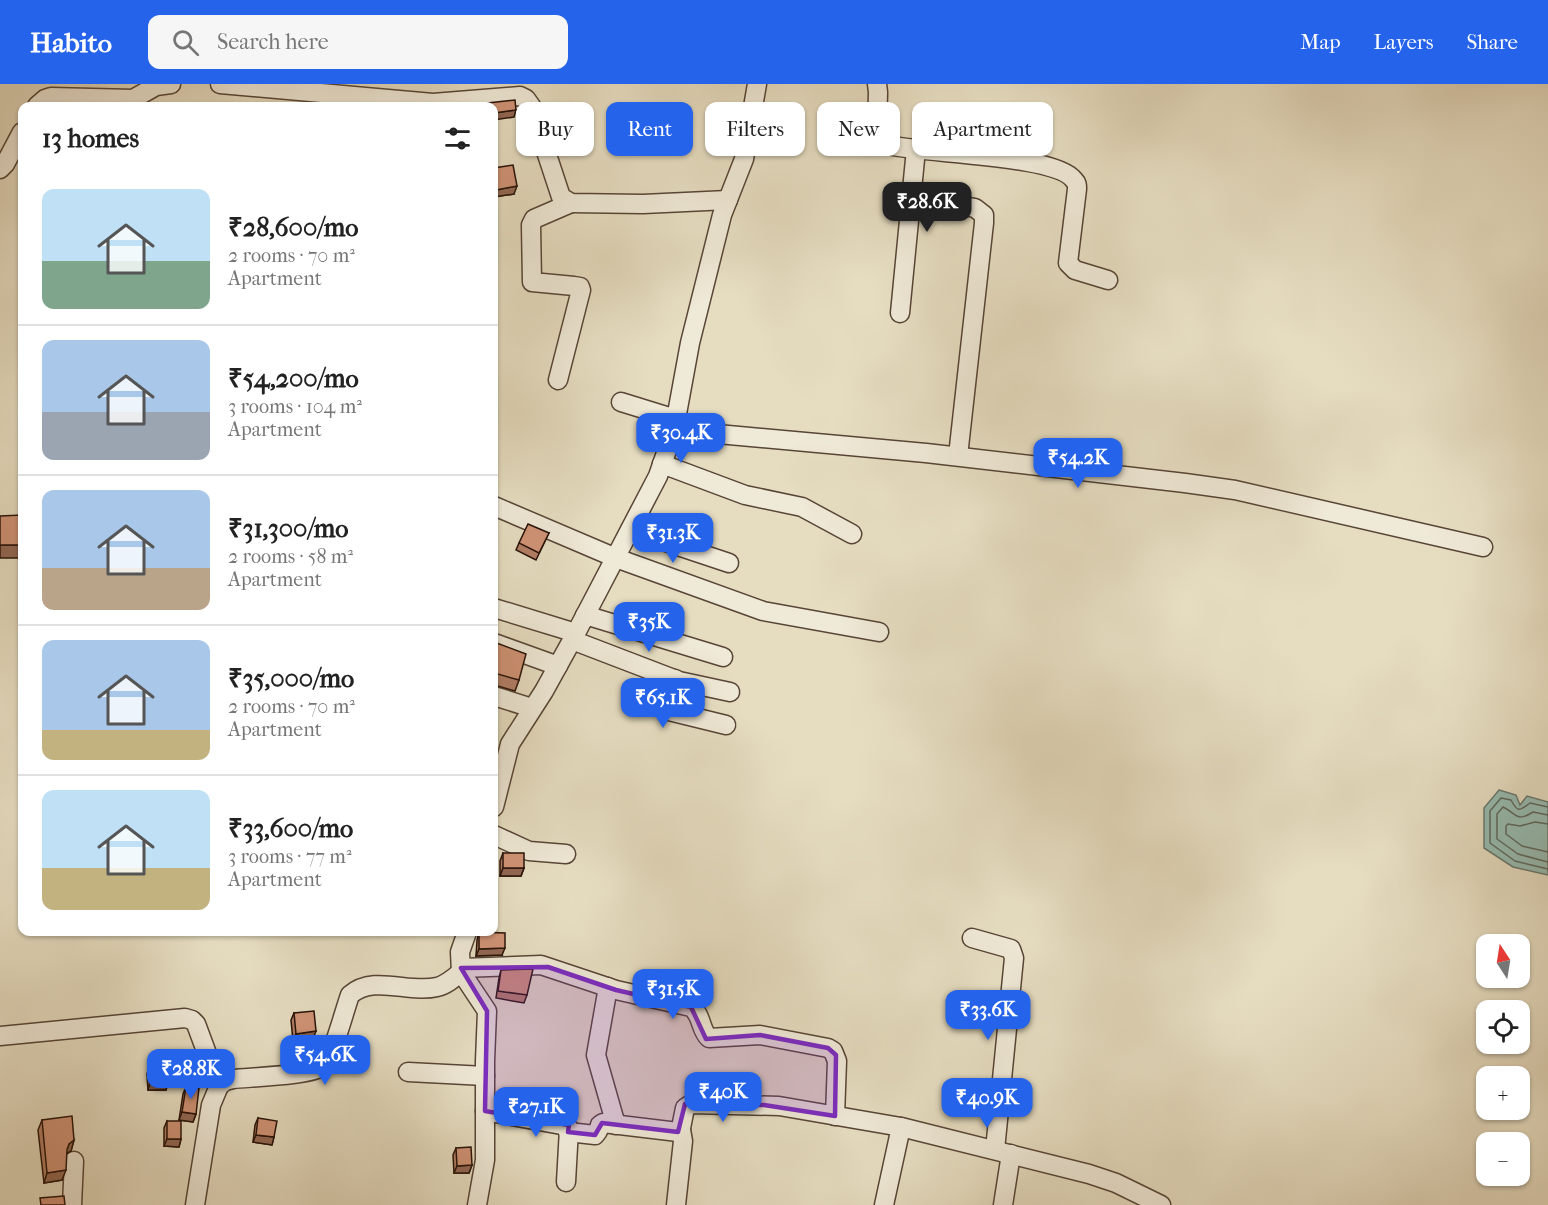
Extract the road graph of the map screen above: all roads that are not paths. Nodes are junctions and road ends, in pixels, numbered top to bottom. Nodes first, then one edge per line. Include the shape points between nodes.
1 (220, 84) edge
2 (757, 84) edge
3 (877, 84) edge
4 (164, 85) edge
5 (66, 90) edge
6 (42, 102) edge
7 (152, 102) edge
8 (422, 102) edge
9 (445, 102) edge
10 (18, 140) edge
11 (912, 148) edge
12 (916, 156) edge
13 (981, 156) edge
14 (0, 169) edge
15 (913, 197) junction
16 (728, 200) junction
17 (571, 203) junction
18 (1108, 280) dead end
19 (900, 313) dead end
20 (558, 381) dead end
21 (621, 402) dead end
22 (675, 425) junction
23 (958, 456) junction
24 (662, 464) junction
25 (498, 508) edge
26 (630, 530) junction
27 (852, 534) dead end
28 (1483, 547) dead end
29 (616, 558) junction
30 (729, 563) dead end
31 (498, 609) edge
32 (585, 615) junction
33 (879, 632) dead end
34 (574, 637) junction
35 (498, 644) edge
36 (723, 657) dead end
37 (558, 666) junction
38 (675, 679) junction
39 (730, 692) dead end
40 (498, 697) edge
41 (532, 708) junction
42 (726, 725) dead end
43 (498, 791) edge
44 (498, 837) edge
45 (566, 854) dead end
46 (466, 936) edge
47 (972, 938) dead end
48 (461, 970) junction
49 (608, 987) junction
50 (0, 1036) edge
51 (408, 1072) dead end
52 (485, 1076) junction
53 (219, 1086) junction
54 (485, 1111) junction
55 (835, 1116) junction
56 (615, 1125) junction
57 (901, 1127) junction
58 (681, 1130) junction
59 (568, 1132) junction
60 (1003, 1152) junction
61 (74, 1161) dead end
62 (566, 1182) dead end
63 (1143, 1201) edge
64 (72, 1205) edge
65 (195, 1205) edge
66 (477, 1205) edge
67 (676, 1205) edge
68 (884, 1205) edge
69 (1003, 1205) edge
70 (1161, 1205) edge

1 - 8 street
2 - 16 street via 744,159
3 - 11 street via 880,141
4 - 5 street via 133,99
4 - 7 street
5 - 6 street
9 - 17 street via 520,96 526,99 561,197
10 - 14 street
12 - 15 street
13 - 18 street via 1027,161 1074,178 1077,189 1068,262 1075,270
15 - 19 street
15 - 23 street via 975,208 984,214
16 - 17 street
16 - 22 street via 690,343
17 - 20 street via 534,219 531,225 532,282 582,290
21 - 22 street
22 - 23 street
22 - 24 street
23 - 28 street via 1235,490
24 - 26 street
24 - 27 street via 745,495 802,507
25 - 29 street
26 - 29 street
26 - 30 street
29 - 32 street
29 - 33 street via 763,611
31 - 34 street
32 - 34 street
32 - 36 street
34 - 37 street
34 - 38 street
35 - 37 street
37 - 41 street
38 - 39 street
38 - 42 street via 669,711
40 - 41 street
41 - 43 street via 510,744
44 - 45 street via 529,851
46 - 48 street via 460,952
47 - 60 street via 1011,949 1014,958
48 - 49 street via 541,965
48 - 52 street via 487,1011
48 - 53 street via 434,988 357,989 350,995 329,1058 320,1069 233,1079
49 - 55 street via 695,1008 709,1038 760,1035 833,1051 837,1061
49 - 56 street via 596,1055
50 - 53 street via 184,1018 196,1024
51 - 52 street
52 - 54 street
53 - 65 street via 211,1105
54 - 59 street via 566,1125
54 - 66 street via 485,1160
55 - 57 street
55 - 58 street via 764,1105 691,1104 685,1108
56 - 58 street
56 - 59 street via 601,1124 595,1135
57 - 60 street
57 - 68 street
58 - 67 street
59 - 62 street
60 - 63 street via 1116,1183
60 - 69 street
61 - 64 street
63 - 70 street

